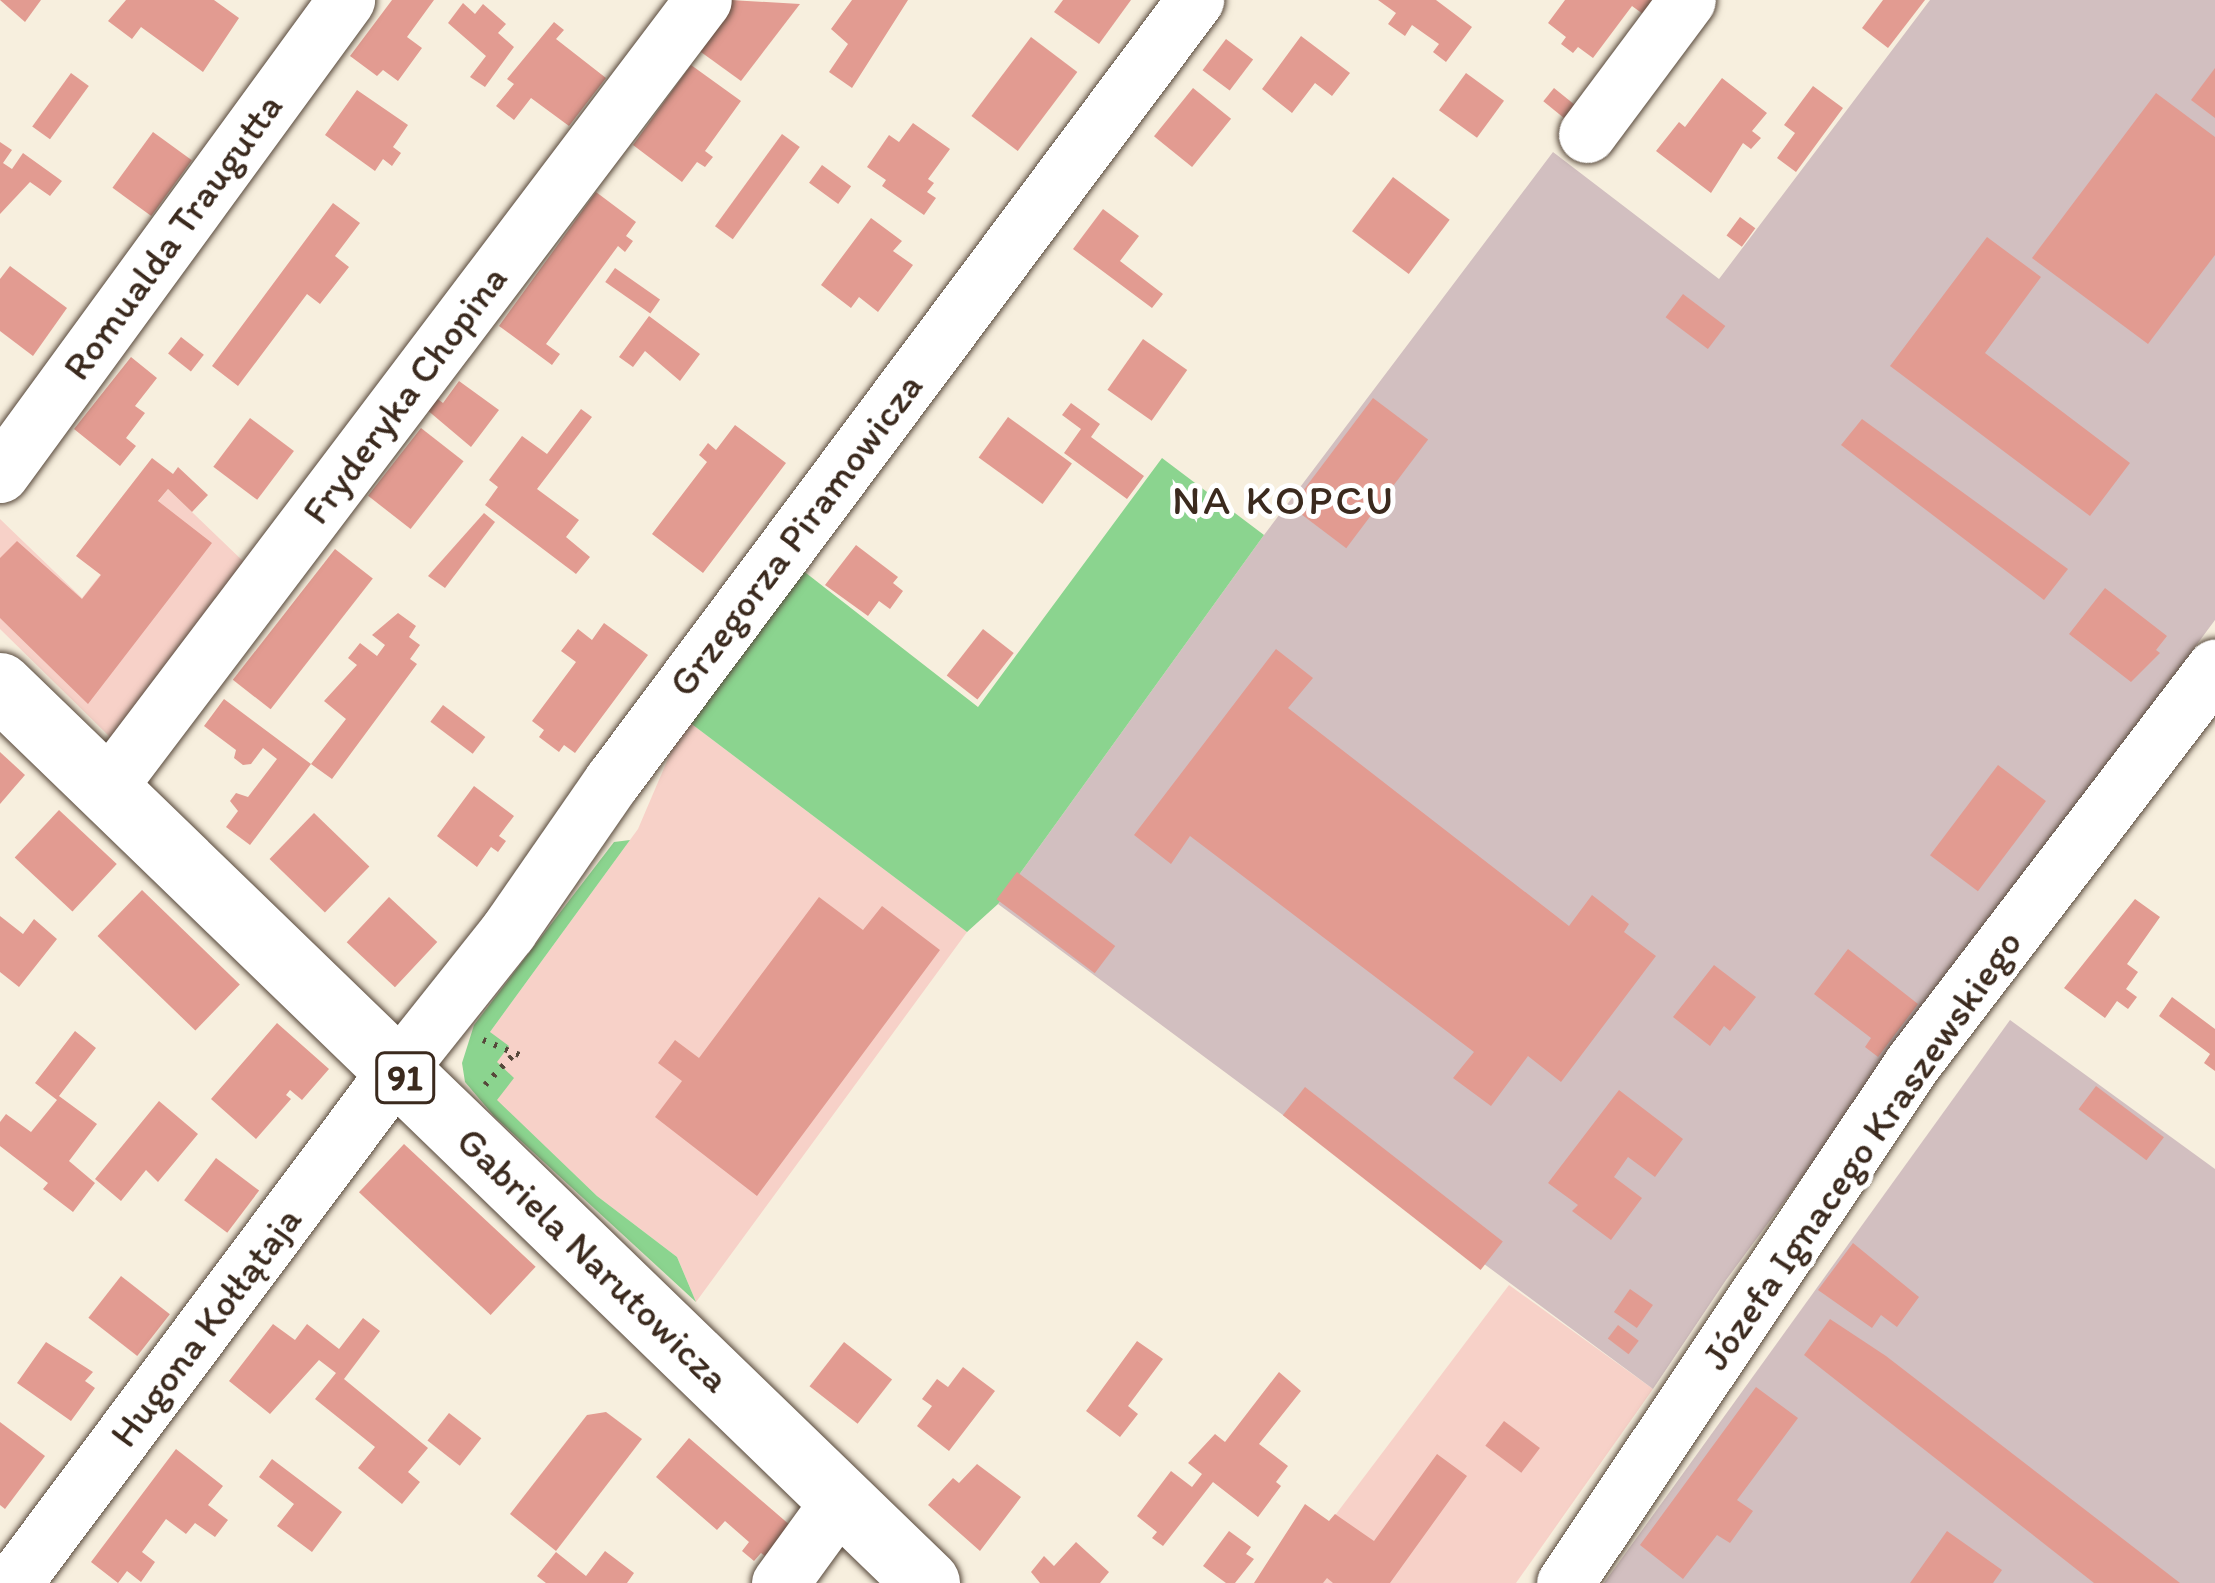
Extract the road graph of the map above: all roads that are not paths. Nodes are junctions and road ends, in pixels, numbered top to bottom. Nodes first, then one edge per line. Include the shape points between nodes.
1 (346, 0) edge
2 (703, 0) edge
3 (1196, 0) edge
4 (1687, 0) edge
5 (1586, 134) dead end
6 (0, 474) edge
7 (2215, 668) edge
8 (0, 686) edge
9 (106, 789) junction
10 (399, 1072) junction
11 (842, 1499) junction
12 (13, 1583) edge
13 (780, 1583) edge
14 (927, 1583) edge
15 (1564, 1583) edge

1 - 6 street, Romualda Traugutta
2 - 9 street, Fryderyka Chopina
3 - 10 street, Grzegorza Piramowicza
4 - 5 street
7 - 15 street, Józefa Ignacego Kraszewskiego via 1912,1064
8 - 9 main road, Gabriela Narutowicza / 91
9 - 10 main road, Gabriela Narutowicza / 91
10 - 11 main road, Gabriela Narutowicza / 91
10 - 12 street, Hugona Kołłątaja
11 - 13 street
11 - 14 main road, Gabriela Narutowicza / 91

